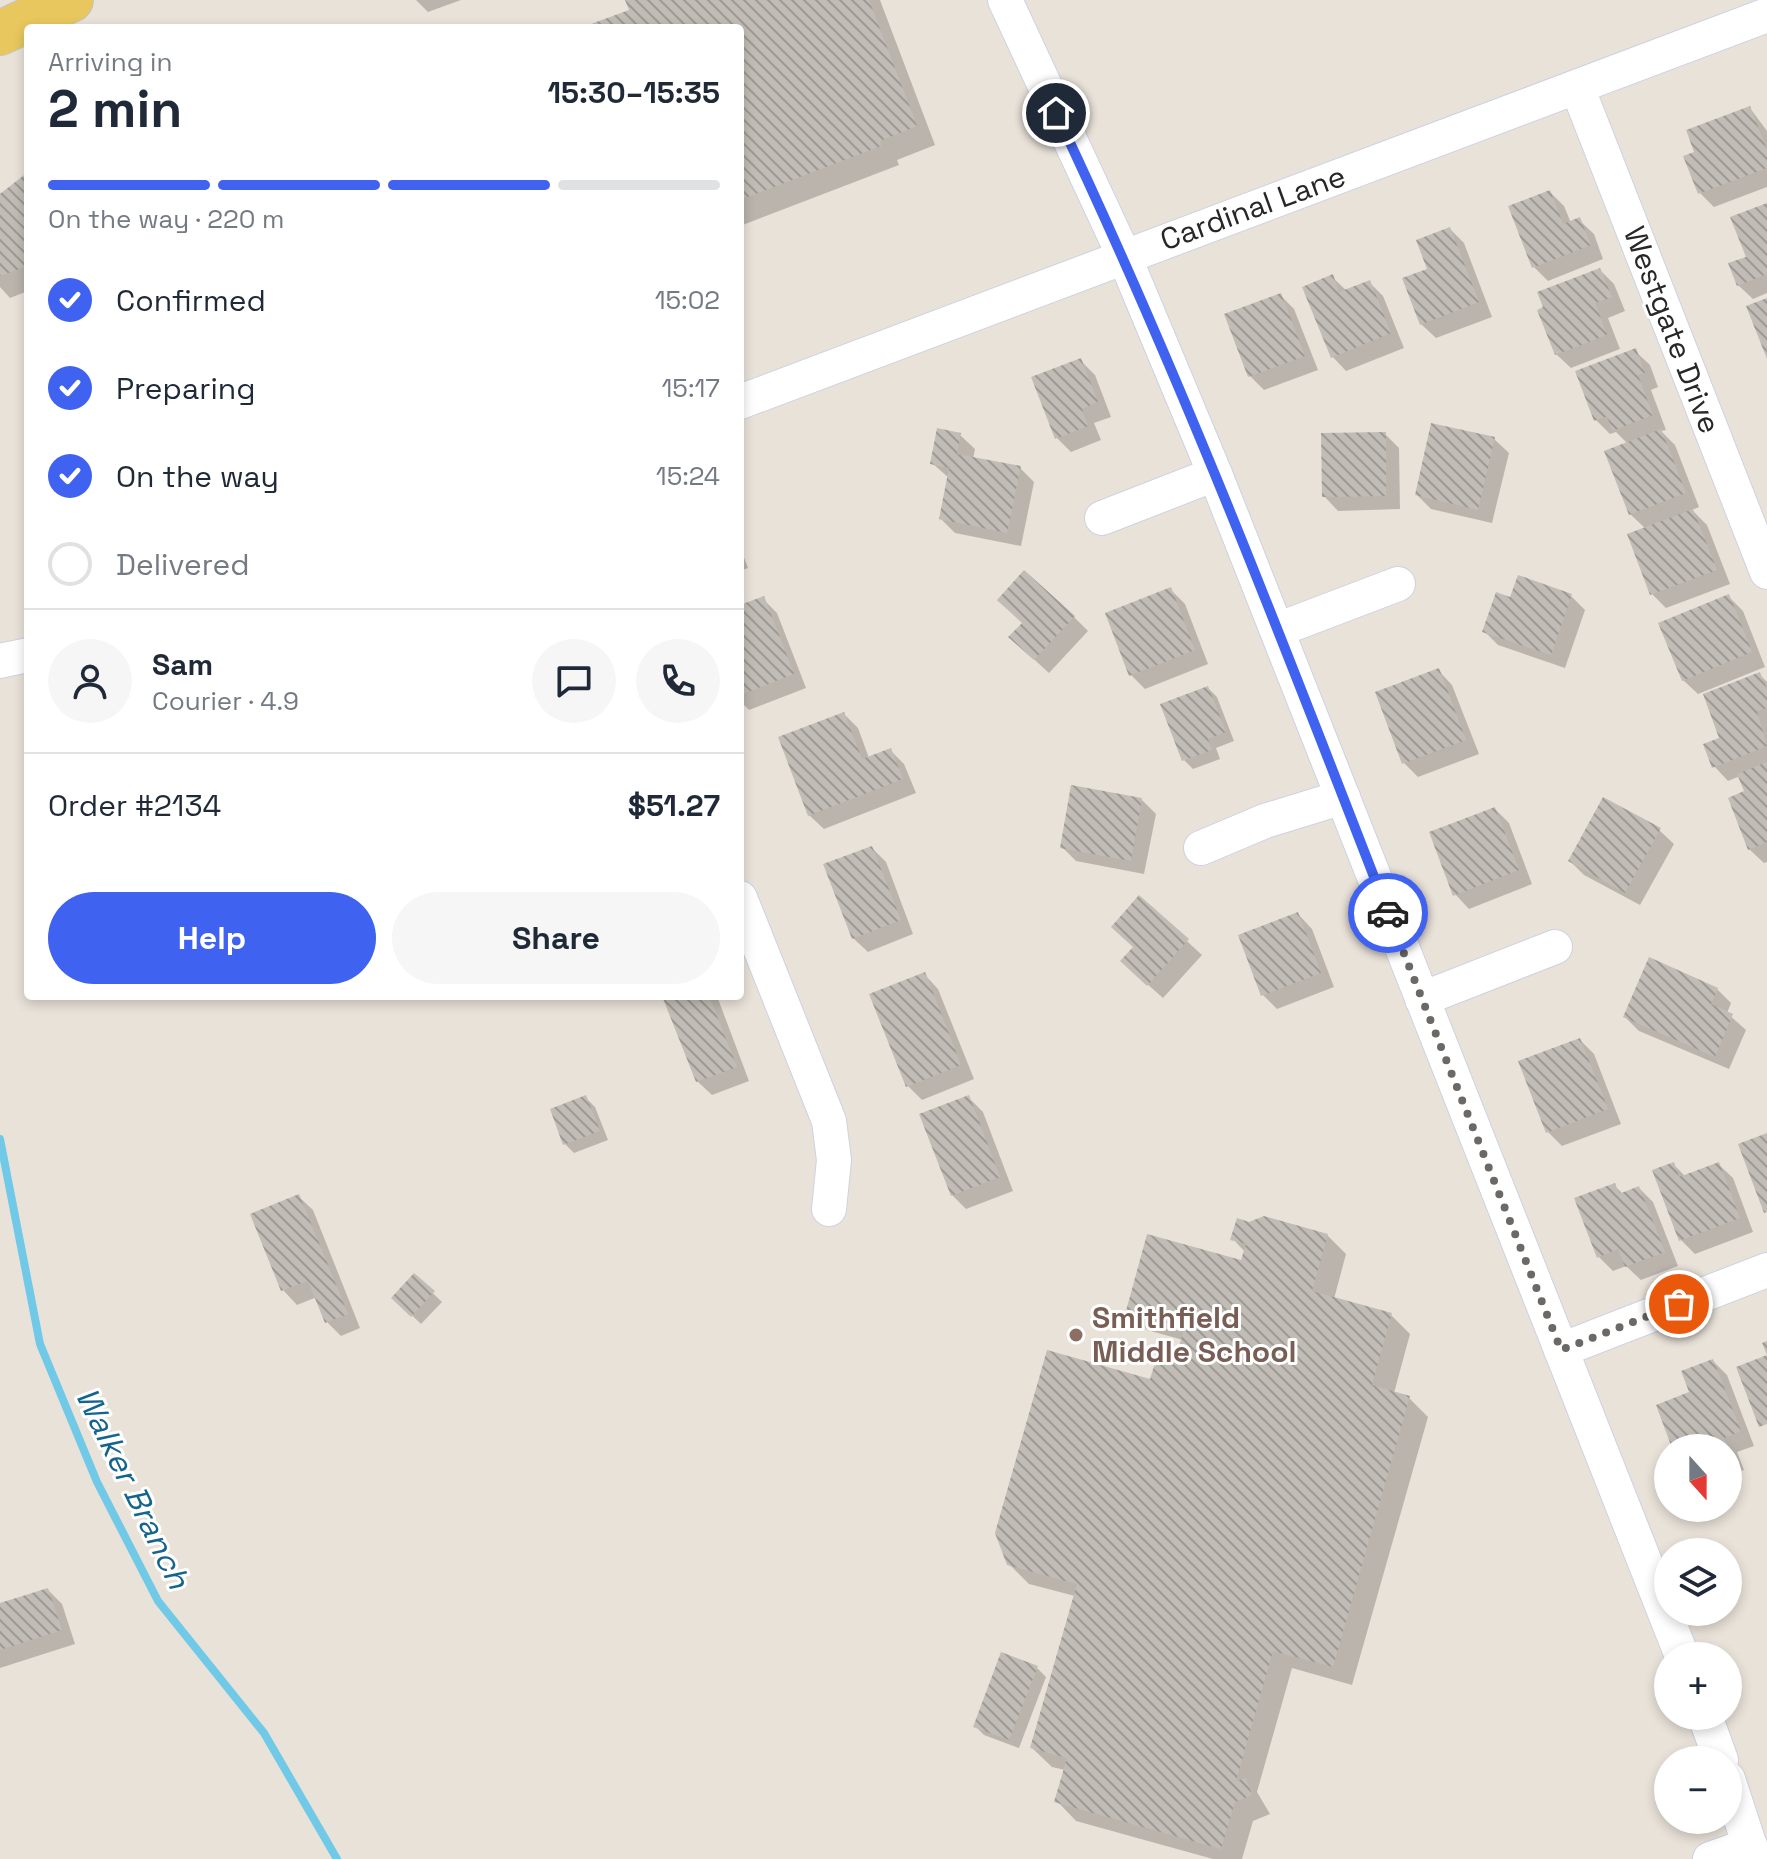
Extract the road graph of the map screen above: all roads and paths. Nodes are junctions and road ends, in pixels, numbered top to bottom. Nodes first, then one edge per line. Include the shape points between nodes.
1 (71, 0) edge
2 (1005, 0) edge
3 (1767, 15) edge
4 (0, 33) edge
5 (1577, 87) junction
6 (1124, 256) junction
7 (744, 400) edge
8 (1215, 474) junction
9 (1102, 518) dead end
10 (1767, 572) edge
11 (1398, 584) dead end
12 (1277, 630) junction
13 (24, 656) edge
14 (0, 661) edge
15 (1343, 797) junction
16 (1201, 848) dead end
17 (744, 908) edge
18 (1555, 947) dead end
19 (1422, 999) junction
20 (829, 1209) dead end
21 (1767, 1270) edge
22 (1561, 1350) junction
23 (1676, 1642) edge
24 (1742, 1822) edge
25 (1752, 1852) edge
26 (1710, 1859) edge

1 - 4 main road
2 - 6 street
3 - 5 street, Cardinal Lane
5 - 6 street, Cardinal Lane
5 - 10 street, Westgate Drive
6 - 7 street, Cardinal Lane
6 - 8 street
8 - 9 street
8 - 12 street
11 - 12 street
12 - 15 street
13 - 14 street
15 - 16 street
15 - 19 street
17 - 20 street via 829,1121 834,1160
18 - 19 street
19 - 22 street
21 - 22 street
22 - 23 street
24 - 25 street
25 - 26 street

